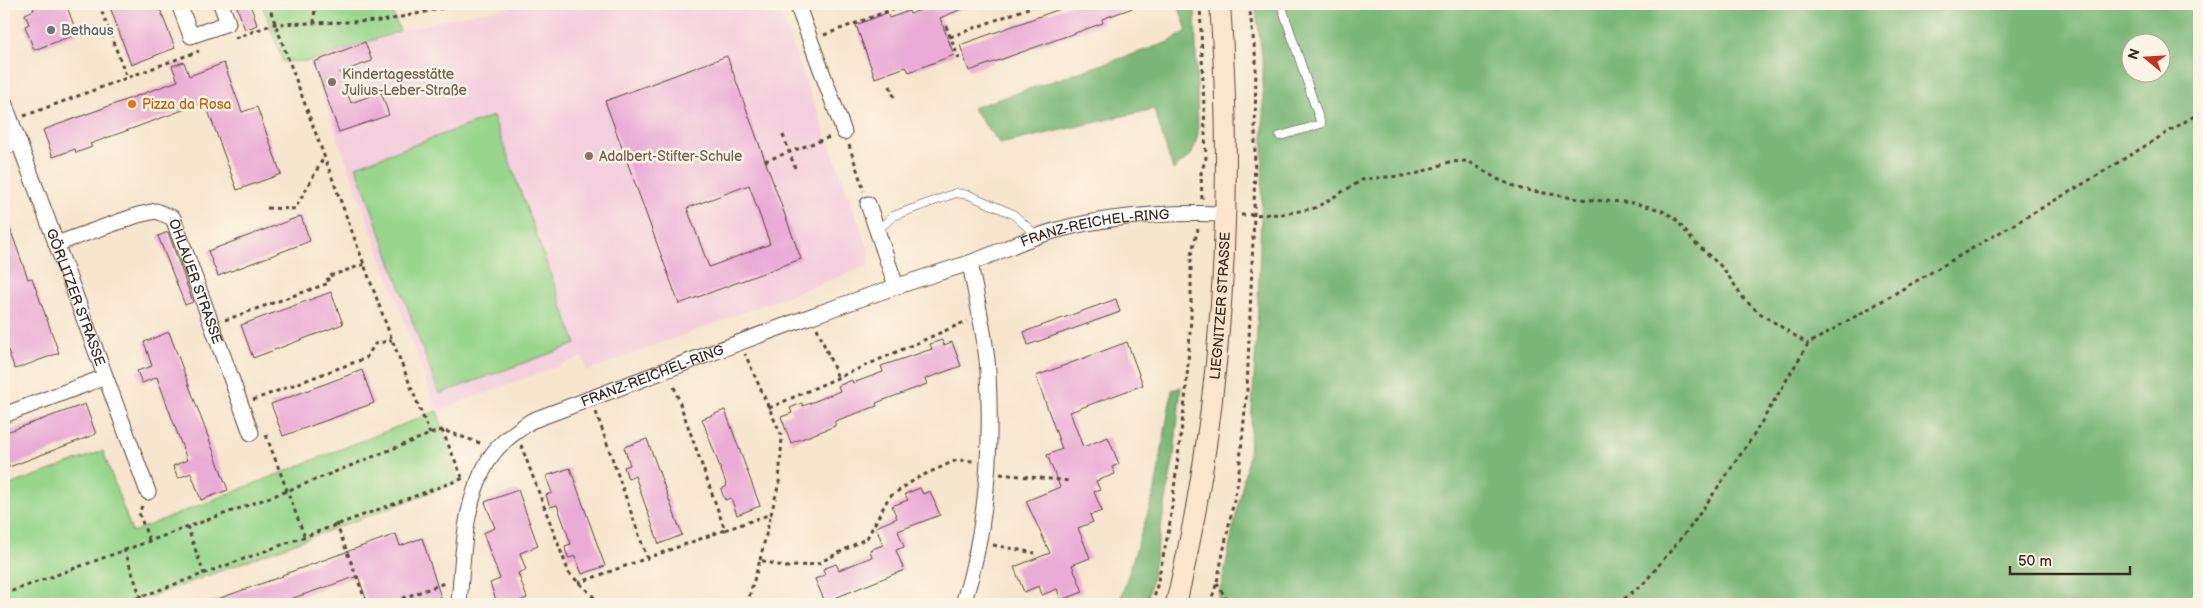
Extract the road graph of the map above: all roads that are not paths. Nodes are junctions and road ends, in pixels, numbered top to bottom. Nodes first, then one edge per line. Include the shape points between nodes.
1 (179, 4) edge
2 (221, 4) edge
3 (797, 4) edge
4 (1220, 4) edge
5 (1281, 4) edge
6 (4, 102) edge
7 (844, 132) road end
8 (1280, 136) dead end
9 (18, 142) junction
10 (4, 147) edge
11 (868, 204) road end
12 (1224, 214) junction
13 (878, 230) junction
14 (1038, 236) junction
15 (56, 244) junction
16 (970, 263) junction
17 (896, 286) junction
18 (105, 377) junction
19 (4, 415) edge
20 (257, 430) road end
21 (148, 492) road end
22 (459, 604) edge
23 (963, 604) edge
24 (1176, 604) edge

1 - 2 street via 191,36 228,23
3 - 7 street
4 - 12 main road, LIEGNITZER STRASSE via 1225,95
5 - 8 lane via 1321,124
6 - 9 street, GÖRLITZER STRASSE
9 - 10 street
9 - 15 street, GÖRLITZER STRASSE
11 - 13 street
12 - 14 street, FRANZ-REICHEL-RING via 1152,214 1076,226
12 - 24 main road, LIEGNITZER STRASSE via 1216,356 1197,497
13 - 14 lane via 893,216 956,193 969,195 1013,214
13 - 17 street
14 - 16 street, FRANZ-REICHEL-RING
15 - 18 street, GÖRLITZER STRASSE
15 - 20 street, OHLAUER STRASSE via 156,211 174,218
16 - 17 street, FRANZ-REICHEL-RING
16 - 23 street via 988,370 988,467 978,542
17 - 22 street, FRANZ-REICHEL-RING via 667,368 531,421 498,448 487,462 469,511
18 - 19 street
18 - 21 street, GÖRLITZER STRASSE

